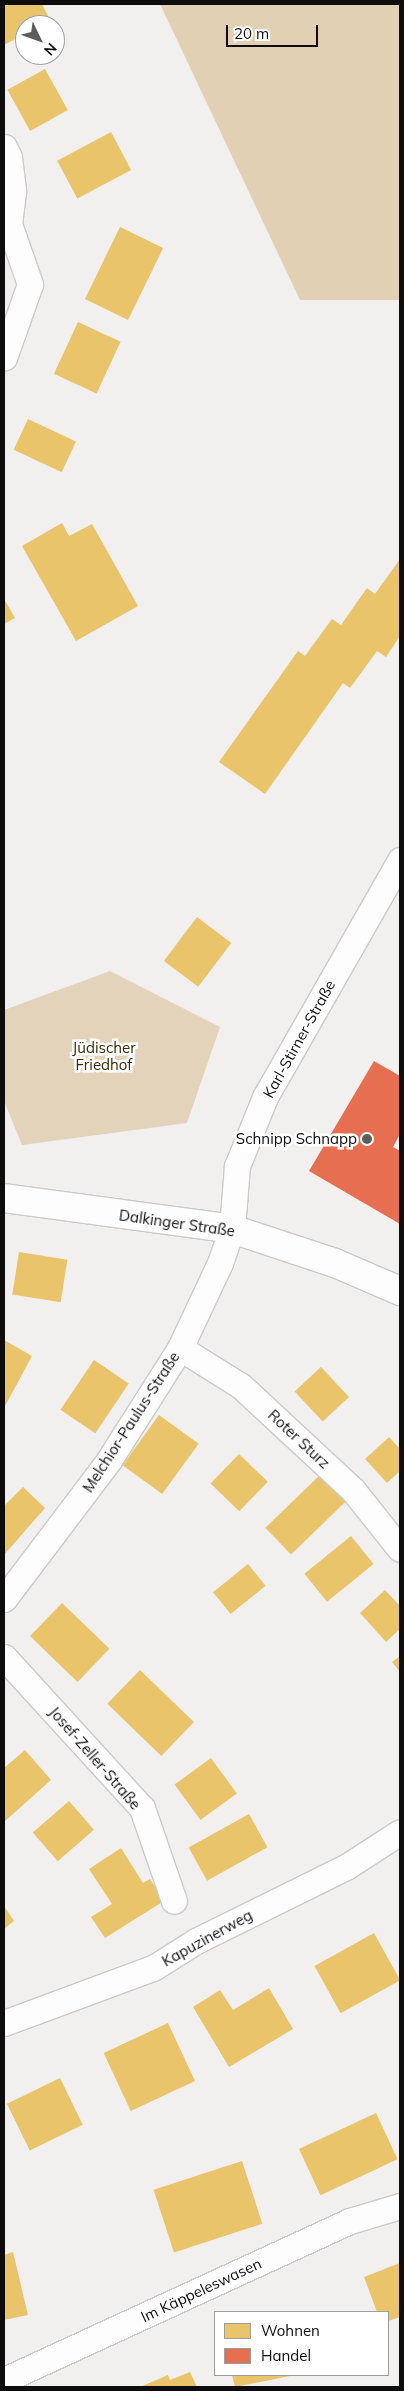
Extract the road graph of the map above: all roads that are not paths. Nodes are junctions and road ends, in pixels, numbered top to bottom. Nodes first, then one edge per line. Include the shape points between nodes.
1 (5, 154) edge
2 (4, 358) edge
3 (400, 860) edge
4 (4, 1198) edge
5 (232, 1229) junction
6 (400, 1291) edge
7 (180, 1348) junction
8 (400, 1549) edge
9 (4, 1599) edge
10 (4, 1657) edge
11 (400, 1832) edge
12 (174, 1901) dead end
13 (4, 2023) edge
14 (400, 2206) edge
15 (4, 2380) edge

1 - 2 street via 13,192 9,224 30,284
3 - 5 street, Karl-Stirner-Straße via 265,1097 237,1166
4 - 5 street, Dalkinger Straße
5 - 6 street, Dalkinger Straße via 334,1263
5 - 7 street, Melchior-Paulus-Straße via 220,1263
7 - 8 street, Roter Sturz via 241,1386 353,1490
7 - 9 street, Melchior-Paulus-Straße via 109,1460
10 - 12 street, Josef-Zeller-Straße via 142,1808
11 - 13 street, Kapuzinerweg via 346,1867 196,1941 154,1968
14 - 15 street, Im Käppeleswasen via 350,2221

